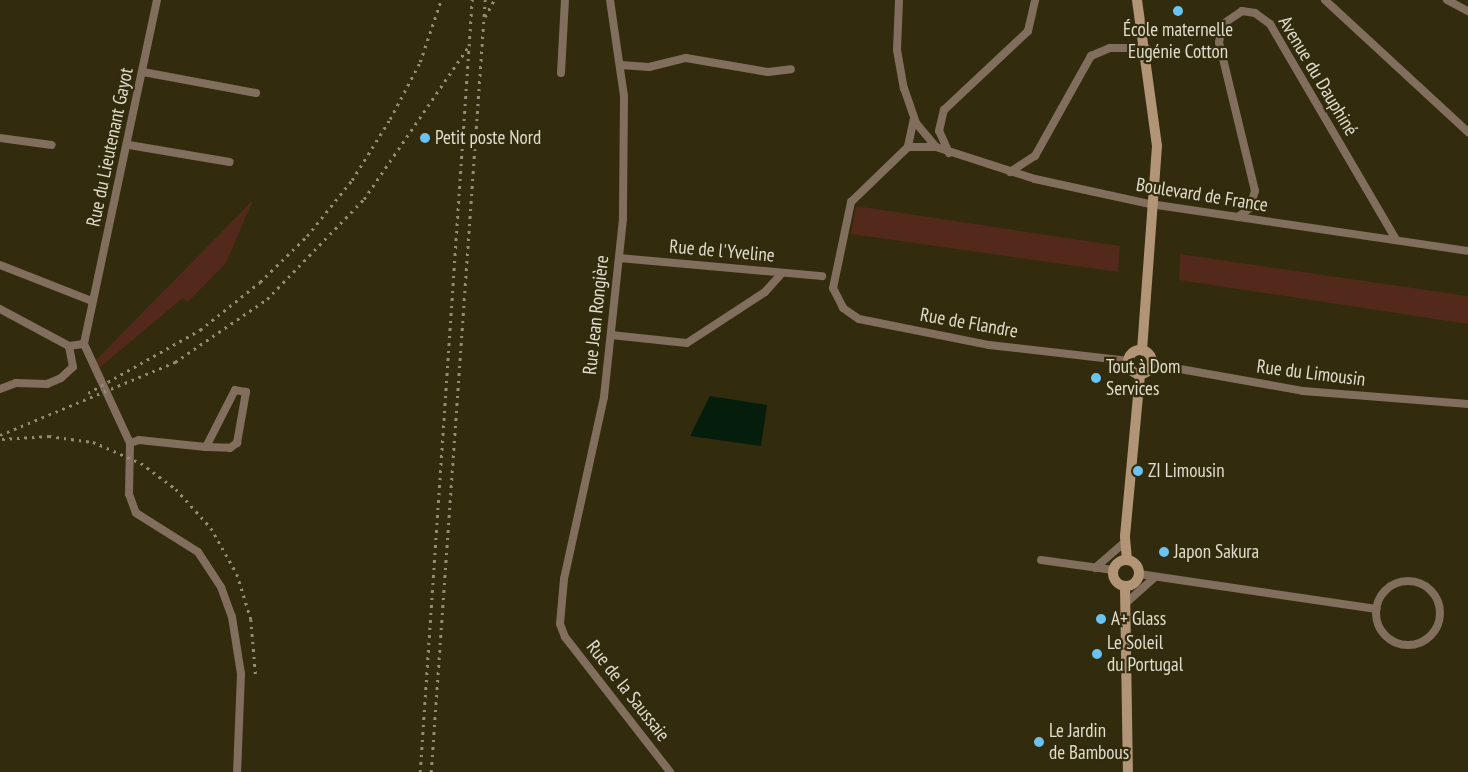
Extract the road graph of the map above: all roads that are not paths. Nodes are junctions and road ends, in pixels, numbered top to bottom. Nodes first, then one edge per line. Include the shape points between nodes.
1 (157, 0) edge
2 (565, 0) edge
3 (610, 0) edge
4 (899, 0) edge
5 (1035, 0) edge
6 (1137, 0) edge
7 (1325, 0) edge
8 (1447, 0) edge
9 (1468, 11) edge
10 (1146, 48) junction
11 (621, 65) junction
12 (791, 69) dead end
13 (143, 72) junction
14 (561, 72) dead end
15 (256, 93) dead end
16 (914, 118) junction
17 (1468, 132) edge
18 (0, 138) edge
19 (52, 145) dead end
20 (129, 145) junction
21 (908, 147) junction
22 (936, 147) junction
23 (949, 153) junction
24 (230, 162) dead end
25 (1010, 172) junction
26 (1155, 205) junction
27 (1238, 217) junction
28 (1396, 240) junction
29 (1468, 251) edge
30 (619, 258) junction
31 (0, 265) edge
32 (782, 273) junction
33 (822, 276) dead end
34 (92, 301) junction
35 (0, 309) edge
36 (611, 335) junction
37 (84, 344) junction
38 (69, 346) junction
39 (1142, 350) junction
40 (1129, 360) junction
41 (1152, 364) junction
42 (1140, 374) junction
43 (0, 389) edge
44 (1468, 404) edge
45 (130, 443) junction
46 (206, 447) junction
47 (1125, 542) junction
48 (1041, 560) dead end
49 (1127, 560) junction
50 (1095, 568) junction
51 (1113, 570) junction
52 (1139, 574) junction
53 (1155, 577) junction
54 (1125, 587) junction
55 (1126, 603) junction
56 (1376, 609) junction
57 (562, 630) joint
58 (237, 772) edge
59 (670, 772) edge
60 (1128, 772) edge

1 - 13 street, Rue du Lieutenant Gayot
2 - 14 street
3 - 11 street, Rue Jean Rongière
4 - 16 street, Boulevard de France via 898,65
5 - 23 street via 1028,31 944,110 939,127
6 - 10 street
7 - 17 street
8 - 9 street
10 - 25 street via 1110,48 1091,56 1036,156
10 - 26 street via 1157,134
11 - 12 street via 649,66 686,58 768,72
11 - 30 street, Rue Jean Rongière via 625,153
13 - 15 street
13 - 20 street, Rue du Lieutenant Gayot
16 - 21 street
16 - 22 street, Boulevard de France
18 - 19 street
20 - 24 street
20 - 34 street, Rue du Lieutenant Gayot
21 - 22 street, Boulevard de France
21 - 40 street, Rue de Flandre via 851,202 835,297 858,319 1011,348
22 - 23 street, Boulevard de France
23 - 25 street, Boulevard de France
25 - 26 street, Boulevard de France
26 - 27 street, Boulevard de France
26 - 39 street
27 - 28 street, Boulevard de France
27 - 28 street, Avenue du Dauphiné via 1250,208 1255,191 1219,42 1223,24 1242,11 1255,13 1270,24
28 - 29 street, Boulevard de France
30 - 32 street, Rue de l'Yveline
30 - 36 street, Rue Jean Rongière
31 - 34 street
32 - 33 street, Rue de l'Yveline
32 - 36 street via 765,292 687,343
34 - 37 street, Rue du Lieutenant Gayot
35 - 38 street
36 - 57 street, Rue Jean Rongière via 604,397 564,579
37 - 38 street
37 - 45 street
38 - 43 street via 72,366 61,378 47,384 16,383
39 - 40 street
39 - 41 street
40 - 42 street via 1130,368
41 - 42 street
41 - 44 street, Rue du Limousin via 1304,391
42 - 47 street
45 - 46 street
45 - 58 street via 129,494 136,512 198,552 220,587 232,617 242,674
46 - 46 street via 230,448 237,442 246,392 235,390
47 - 49 street
47 - 50 street
48 - 50 street
49 - 51 street
49 - 52 street via 1136,565
50 - 51 street
51 - 54 street via 1116,581
52 - 53 street
52 - 54 street via 1135,583
53 - 55 street
53 - 56 street
54 - 55 street
55 - 60 street
56 - 56 street via 1382,633 1402,645 1424,641 1440,616 1435,597 1413,582 1389,587
57 - 59 street, Rue de la Saussaie

